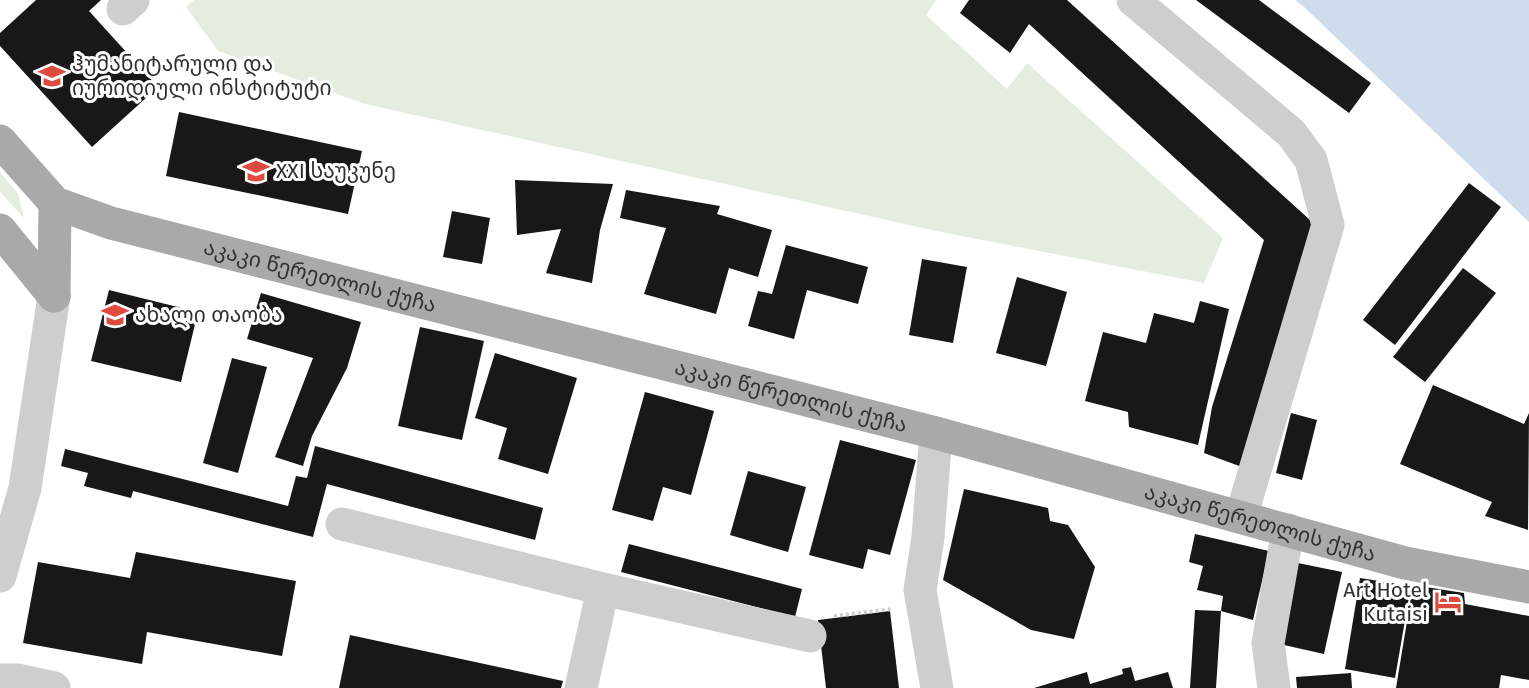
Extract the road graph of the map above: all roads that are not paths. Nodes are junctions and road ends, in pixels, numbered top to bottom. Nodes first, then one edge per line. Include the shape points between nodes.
1 (1133, 0) edge
2 (0, 141) edge
3 (55, 203) junction
4 (0, 230) edge
5 (54, 296) junction
6 (936, 433) junction
7 (1241, 518) junction
8 (342, 524) dead end
9 (1288, 530) junction
10 (0, 576) edge
11 (1529, 587) edge
12 (603, 589) junction
13 (810, 636) road end
14 (0, 680) edge
15 (54, 688) edge
16 (581, 688) edge
17 (937, 688) edge
18 (1274, 688) edge

1 - 7 street via 1292,132 1311,160 1328,225
2 - 3 main road, აკაკი წერეთლის ქუჩა
3 - 5 main road
3 - 6 main road, აკაკი წერეთლის ქუჩა via 111,223
4 - 5 main road
5 - 10 street via 25,488
6 - 7 main road, აკაკი წერეთლის ქუჩა
6 - 17 street via 920,590
7 - 9 main road, აკაკი წერეთლის ქუჩა
8 - 12 street
9 - 11 main road, აკაკი წერეთლის ქუჩა via 1406,563
9 - 18 street via 1268,643
12 - 13 street
12 - 16 street
14 - 15 street

